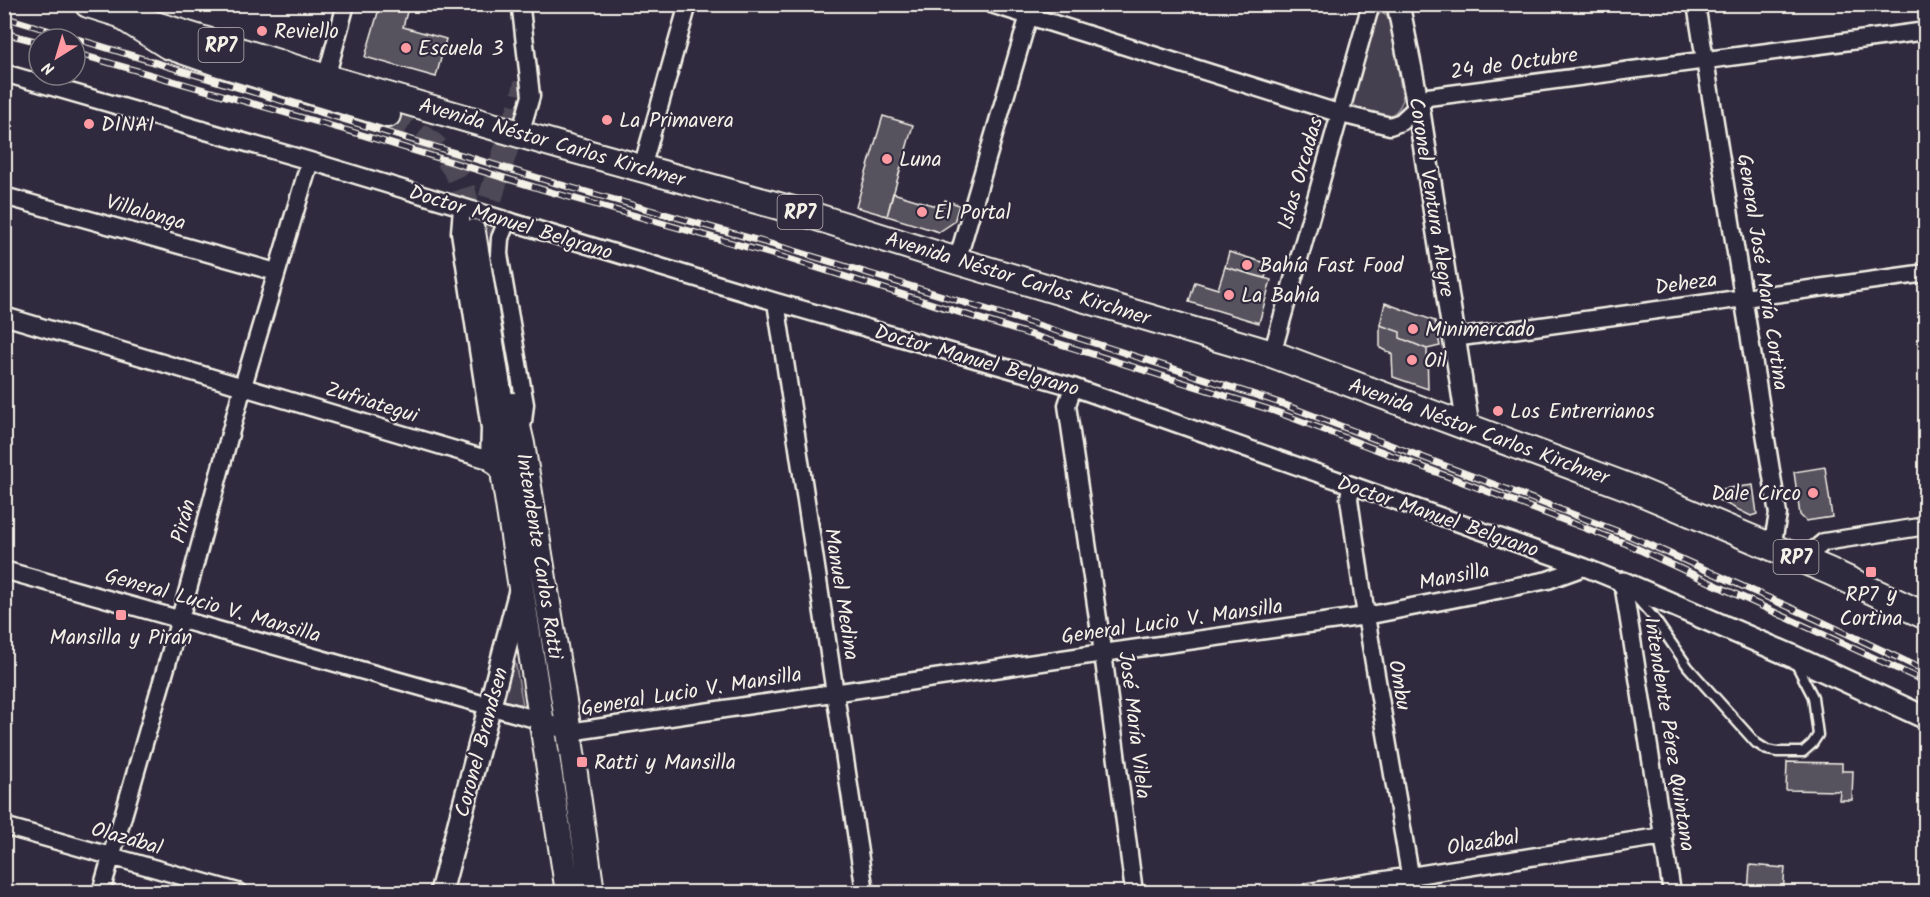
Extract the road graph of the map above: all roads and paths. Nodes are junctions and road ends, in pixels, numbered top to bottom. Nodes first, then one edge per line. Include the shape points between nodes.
1 (88, 4) edge
2 (346, 4) edge
3 (688, 4) edge
4 (991, 4) edge
5 (1371, 4) edge
6 (1398, 4) edge
7 (1696, 4) edge
8 (519, 6) edge
9 (1030, 10) edge
10 (117, 13) junction
11 (1926, 31) edge
12 (1705, 60) junction
13 (4, 73) edge
14 (326, 78) junction
15 (1418, 105) junction
16 (1341, 114) junction
17 (388, 115) tunnel mouth
18 (520, 134) junction
19 (310, 161) junction
20 (642, 168) junction
21 (4, 196) edge
22 (462, 208) junction
23 (507, 221) junction
24 (957, 261) junction
25 (276, 272) junction
26 (1926, 273) edge
27 (1745, 297) junction
28 (776, 302) junction
29 (4, 316) edge
30 (1454, 338) junction
31 (1272, 354) junction
32 (243, 386) junction
33 (1073, 387) junction
34 (1468, 426) junction
35 (522, 444) junction
36 (497, 469) junction
37 (1351, 485) junction
38 (1926, 526) edge
39 (1772, 547) junction
40 (1802, 560) junction
41 (1584, 567) junction
42 (4, 570) edge
43 (1623, 583) junction
44 (520, 591) junction
45 (1366, 616) junction
46 (1926, 616) edge
47 (180, 619) junction
48 (1103, 653) junction
49 (1792, 656) junction
50 (834, 693) junction
51 (490, 707) junction
52 (1926, 718) edge
53 (542, 721) junction
54 (569, 732) junction
55 (4, 826) edge
56 (1664, 836) junction
57 (111, 856) junction
58 (1412, 885) edge
59 (101, 892) edge
60 (238, 892) edge
61 (441, 892) edge
62 (568, 892) edge
63 (592, 892) edge
64 (865, 892) edge
65 (1134, 892) edge
66 (1309, 892) edge
67 (1672, 892) edge

1 - 10 main road, Avenida Néstor Carlos Kirchner / RP7
2 - 14 street
3 - 20 street
4 - 9 street, 24 de Octubre
5 - 16 street, Islas Orcadas
6 - 15 street, Coronel Ventura Alegre
7 - 12 street, General José María Cortina
8 - 18 street via 531,96
9 - 16 street, 24 de Octubre
9 - 24 street
10 - 14 main road, Avenida Néstor Carlos Kirchner / RP7
10 - 17 main road via 167,46
11 - 12 street, 24 de Octubre
12 - 15 street, 24 de Octubre via 1428,98
12 - 27 street, General José María Cortina
13 - 19 street, Doctor Manuel Belgrano
14 - 18 main road, Avenida Néstor Carlos Kirchner / RP7
15 - 16 street, 24 de Octubre via 1401,122 1390,126
15 - 30 street, Coronel Ventura Alegre
16 - 31 street, Islas Orcadas
18 - 20 main road, Avenida Néstor Carlos Kirchner / RP7
19 - 22 street, Doctor Manuel Belgrano
19 - 25 street, Pirán
20 - 24 main road, Avenida Néstor Carlos Kirchner / RP7
21 - 25 street, Villalonga
22 - 23 street, Doctor Manuel Belgrano
22 - 36 street, Intendente Carlos Ratti via 460,232
23 - 28 street, Doctor Manuel Belgrano
23 - 35 street, Intendente Carlos Ratti via 499,254 525,404
24 - 31 main road, Avenida Néstor Carlos Kirchner / RP7
25 - 32 street, Pirán
26 - 27 street, Deheza
27 - 30 street, Deheza
27 - 39 street, General José María Cortina via 1778,514
28 - 33 street, Doctor Manuel Belgrano
28 - 50 street, Manuel Medina
29 - 32 street, Zufriategui
30 - 34 street, Coronel Ventura Alegre
31 - 34 main road, Avenida Néstor Carlos Kirchner / RP7
32 - 36 street, Zufriategui
32 - 47 street, Pirán
33 - 37 street, Doctor Manuel Belgrano
33 - 48 street, José María Vilela via 1067,405
34 - 39 main road, Avenida Néstor Carlos Kirchner / RP7
35 - 36 main road, Intendente Carlos Ratti via 480,233 501,404
35 - 54 main road, Intendente Carlos Ratti
36 - 44 main road, Intendente Carlos Ratti
37 - 41 street, Doctor Manuel Belgrano
37 - 45 street, Ombu
38 - 40 street via 1824,542
39 - 40 main road, Avenida Néstor Carlos Kirchner / RP7
40 - 46 main road, Avenida Néstor Carlos Kirchner / RP7
41 - 43 street, Doctor Manuel Belgrano
41 - 45 street, Mansilla via 1548,580
42 - 47 street, General Lucio V. Mansilla
43 - 49 street, Doctor Manuel Belgrano
43 - 49 lane via 1736,723 1756,743 1777,752 1803,752 1818,735 1813,697
43 - 56 street, Intendente Pérez Quintana
44 - 51 street, Coronel Brandsen
44 - 53 main road, Intendente Carlos Ratti
45 - 48 street, General Lucio V. Mansilla
45 - 58 street, Ombu
47 - 51 street, General Lucio V. Mansilla
47 - 57 street, Pirán
48 - 50 street, General Lucio V. Mansilla
48 - 65 street, José María Vilela
49 - 52 street, Doctor Manuel Belgrano
50 - 54 street, General Lucio V. Mansilla
50 - 64 street, Manuel Medina
51 - 53 street, General Lucio V. Mansilla
51 - 61 street, Coronel Brandsen
53 - 54 street, General Lucio V. Mansilla
53 - 62 main road, Intendente Carlos Ratti
54 - 63 main road, Intendente Carlos Ratti
55 - 57 street, Olazábal
56 - 58 street, Olazábal
56 - 67 street, Intendente Pérez Quintana
57 - 59 street, Pirán
57 - 60 street, Olazábal
58 - 66 street, Olazábal

